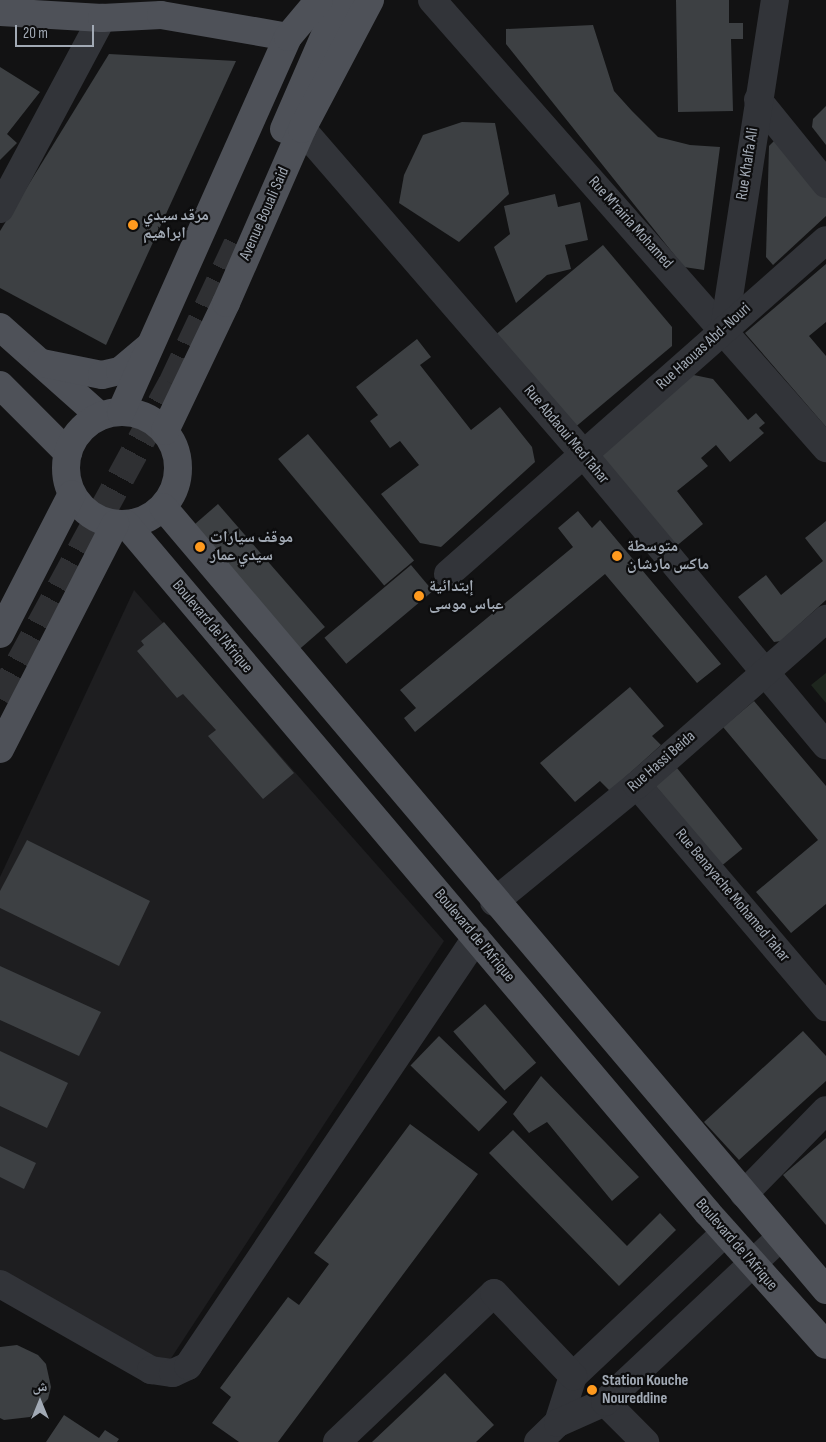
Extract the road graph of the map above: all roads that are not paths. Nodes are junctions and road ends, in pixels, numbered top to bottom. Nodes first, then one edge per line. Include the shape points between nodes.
1 (319, 0) edge
2 (340, 0) edge
3 (365, 0) edge
4 (370, 0) edge
5 (432, 0) edge
6 (775, 0) edge
7 (0, 12) edge
8 (102, 18) junction
9 (288, 37) junction
10 (758, 100) junction
11 (297, 118) junction
12 (826, 184) edge
13 (0, 209) edge
14 (241, 237) tunnel mouth
15 (826, 240) edge
16 (0, 328) edge
17 (724, 329) junction
18 (152, 345) junction
19 (39, 362) junction
20 (0, 385) edge
21 (110, 414) junction
22 (165, 431) junction
23 (826, 448) edge
24 (68, 453) junction
25 (584, 455) junction
26 (72, 494) junction
27 (162, 507) junction
28 (121, 524) junction
29 (448, 574) dead end
30 (826, 619) edge
31 (0, 634) edge
32 (764, 672) junction
33 (826, 745) edge
34 (0, 749) edge
35 (637, 784) junction
36 (494, 902) junction
37 (476, 938) junction
38 (826, 1007) edge
39 (826, 1110) edge
40 (744, 1194) junction
41 (725, 1234) junction
42 (781, 1237) junction
43 (752, 1263) junction
44 (0, 1284) edge
45 (826, 1290) edge
46 (826, 1345) edge
47 (573, 1376) junction
48 (605, 1402) junction
49 (558, 1422) junction
50 (337, 1442) edge
51 (538, 1442) edge
52 (645, 1442) edge

1 - 9 main road
2 - 11 main road, Avenue Bouali Said
3 - 11 main road, Avenue Bouali Said
4 - 11 main road, Avenue Bouali Said
5 - 17 street, Rue M'rairia Mohamed
6 - 10 street, Rue Khalfa Ali
7 - 8 main road
8 - 9 main road via 162,15
8 - 13 street
9 - 18 main road
10 - 12 street
10 - 17 street, Rue Khalfa Ali
11 - 14 main road, Avenue Bouali Said
11 - 22 main road, Avenue Bouali Said via 226,303
11 - 25 street, Rue Abdaoui Med Tahar
15 - 17 street, Rue Haouas Abd-Nouri
16 - 19 main road
17 - 23 street, Rue M'rairia Mohamed
17 - 25 street, Rue Haouas Abd-Nouri
18 - 19 main road via 120,371 102,376
18 - 21 main road
19 - 21 main road
20 - 24 main road
21 - 22 main road via 138,414
21 - 24 main road via 74,438
22 - 27 main road via 173,442 179,470 171,496
24 - 26 main road via 67,481
25 - 29 street, Rue Haouas Abd-Nouri
25 - 32 street, Rue Abdaoui Med Tahar
26 - 28 main road via 90,514
26 - 31 main road
27 - 28 main road via 152,516
27 - 36 main road
28 - 34 main road
28 - 37 main road, Boulevard de l'Afrique
30 - 32 street, Rue Hassi Beida
32 - 33 street, Rue Abdaoui Med Tahar
32 - 35 street, Rue Hassi Beida
35 - 36 street, Rue Hassi Beida
35 - 38 street, Rue Benayache Mohamed Tahar
36 - 40 main road
37 - 41 main road, Boulevard de l'Afrique
37 - 44 street via 188,1366 173,1374 150,1370
39 - 40 street
40 - 42 main road
41 - 43 main road, Boulevard de l'Afrique
41 - 47 street
42 - 43 street
42 - 45 main road
43 - 46 main road, Boulevard de l'Afrique
43 - 48 street
47 - 49 street
47 - 50 street via 494,1292
48 - 49 street
48 - 52 street
49 - 51 street

